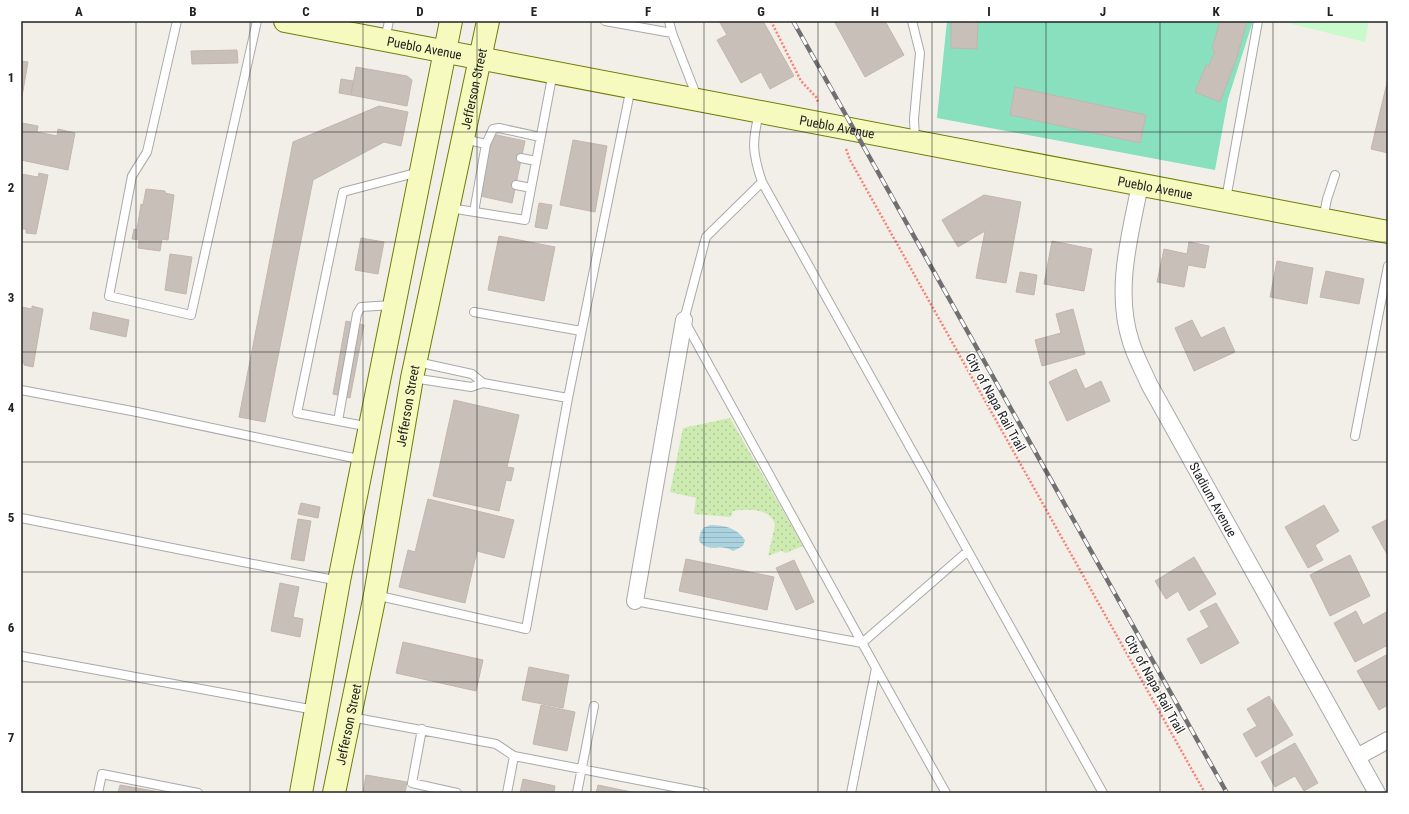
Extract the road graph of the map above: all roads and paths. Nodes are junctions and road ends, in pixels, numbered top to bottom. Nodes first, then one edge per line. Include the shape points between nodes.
1 (177, 21) edge
2 (257, 21) edge
3 (451, 21) edge
4 (488, 21) edge
5 (605, 21) edge
6 (669, 21) edge
7 (771, 21) edge
8 (912, 21) edge
9 (1258, 21) edge
10 (299, 22) edge
11 (387, 30) edge
12 (672, 33) junction
13 (445, 50) junction
14 (481, 57) junction
15 (553, 71) junction
16 (631, 86) junction
17 (698, 100) junction
18 (760, 112) junction
19 (831, 126) junction
20 (540, 138) junction
21 (464, 139) junction
22 (915, 142) junction
23 (487, 148) junction
24 (521, 158) dead end
25 (536, 161) junction
26 (421, 172) junction
27 (1335, 175) dead end
28 (762, 182) junction
29 (516, 185) dead end
30 (1140, 185) junction
31 (531, 188) junction
32 (1225, 201) junction
33 (449, 208) junction
34 (474, 212) junction
35 (1323, 220) junction
36 (1388, 232) edge
37 (1388, 266) edge
38 (395, 304) junction
39 (474, 312) dead end
40 (684, 320) junction
41 (581, 331) junction
42 (414, 370) junction
43 (483, 383) junction
44 (21, 390) edge
45 (568, 398) junction
46 (338, 421) junction
47 (371, 428) junction
48 (1355, 436) dead end
49 (364, 460) junction
50 (21, 518) edge
51 (968, 552) junction
52 (339, 581) junction
53 (375, 595) junction
54 (635, 601) joint
55 (862, 643) junction
56 (21, 656) edge
57 (876, 668) junction
58 (594, 706) dead end
59 (316, 710) junction
60 (350, 717) junction
61 (422, 729) junction
62 (1388, 740) edge
63 (514, 756) junction
64 (1356, 757) junction
65 (581, 770) junction
66 (98, 793) edge
67 (198, 793) edge
68 (301, 793) edge
69 (334, 793) edge
70 (457, 793) edge
71 (507, 793) edge
72 (577, 793) edge
73 (705, 793) edge
74 (851, 793) edge
75 (946, 793) edge
76 (1103, 793) edge
77 (1205, 793) edge
78 (1378, 793) edge

1 - 2 lane via 147,152 132,176 108,296 191,315
3 - 13 main road
4 - 14 main road, Jefferson Street
5 - 12 lane
6 - 12 lane
7 - 19 path, City of Napa Rail Trail via 801,81 816,97
8 - 22 lane via 920,53 914,119
9 - 32 lane
10 - 11 main road, Pueblo Avenue
11 - 13 main road, Pueblo Avenue
12 - 17 lane
13 - 14 main road, Pueblo Avenue
13 - 26 main road
14 - 15 main road, Pueblo Avenue
14 - 21 main road, Jefferson Street
15 - 16 main road, Pueblo Avenue
15 - 20 lane
16 - 17 main road, Pueblo Avenue
16 - 41 lane
17 - 18 main road, Pueblo Avenue
18 - 19 main road, Pueblo Avenue
18 - 28 lane via 753,140 754,160
19 - 22 main road, Pueblo Avenue
19 - 77 path, City of Napa Rail Trail via 847,150 850,160 944,329
20 - 23 lane via 499,128 492,129
20 - 25 lane
21 - 23 lane
21 - 33 main road, Jefferson Street
22 - 30 main road, Pueblo Avenue
23 - 34 lane
24 - 25 lane
25 - 31 lane
26 - 38 main road
26 - 46 lane via 343,192 297,413
27 - 35 lane
28 - 40 lane via 706,237
28 - 51 lane
29 - 31 lane
30 - 32 main road, Pueblo Avenue
30 - 64 street, Stadium Avenue via 1126,253 1123,297 1130,341 1149,384
31 - 34 lane via 525,220
32 - 35 main road, Pueblo Avenue
33 - 34 lane
33 - 42 main road, Jefferson Street
35 - 36 main road, Pueblo Avenue
37 - 48 lane
38 - 46 lane via 361,307 357,314
38 - 47 main road
39 - 41 lane
40 - 54 street
40 - 55 lane
41 - 45 lane
42 - 43 lane via 471,387
42 - 43 lane via 472,374
42 - 53 main road, Jefferson Street
43 - 45 lane
44 - 49 lane
45 - 53 lane via 526,629
46 - 47 lane
47 - 49 main road
49 - 52 main road
50 - 52 lane
51 - 55 lane
51 - 76 lane
52 - 59 main road
53 - 60 main road, Jefferson Street
54 - 55 lane
55 - 57 lane
56 - 59 lane
57 - 74 lane
57 - 75 lane
58 - 65 lane
59 - 68 main road
60 - 61 lane
60 - 69 main road, Jefferson Street
61 - 63 lane via 496,744
61 - 70 lane via 412,783
62 - 64 street
63 - 65 lane
63 - 71 lane
64 - 78 street, Stadium Avenue
65 - 72 lane
65 - 73 lane
66 - 67 lane via 102,774

